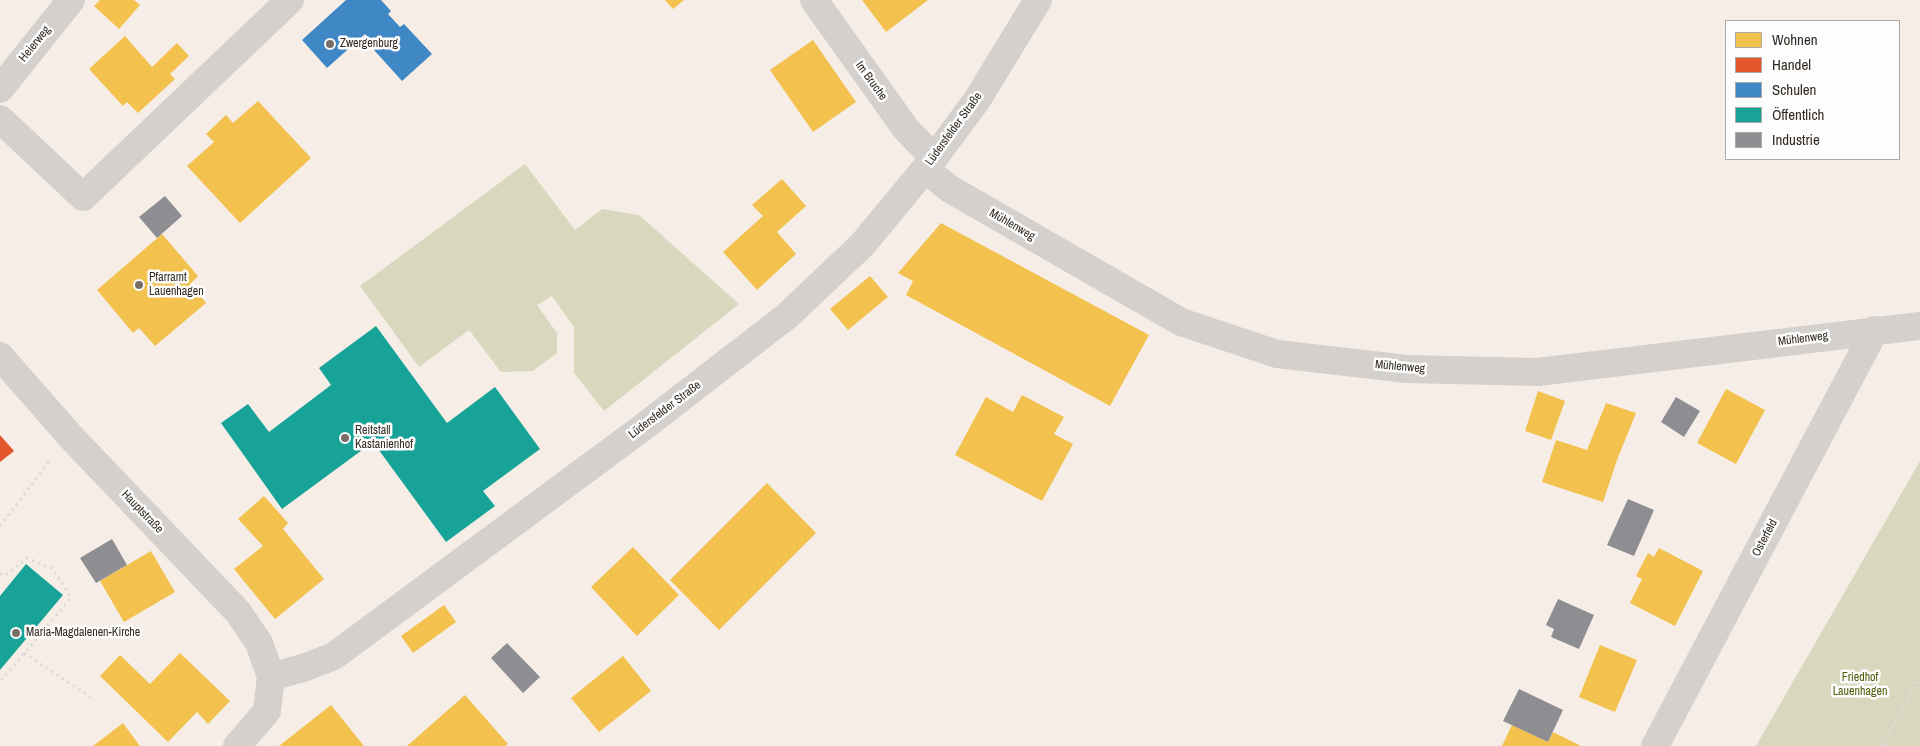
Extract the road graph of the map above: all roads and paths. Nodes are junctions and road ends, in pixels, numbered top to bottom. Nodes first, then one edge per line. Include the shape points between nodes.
1 (71, 0) edge
2 (290, 0) edge
3 (814, 0) edge
4 (1038, 0) edge
5 (0, 89) edge
6 (0, 119) edge
7 (930, 164) junction
8 (1920, 326) edge
9 (1875, 330) junction
10 (0, 356) edge
11 (71, 437) junction
12 (0, 526) edge
13 (0, 574) edge
14 (24, 652) junction
15 (1920, 676) edge
16 (271, 677) junction
17 (0, 682) edge
18 (95, 700) dead end
19 (237, 746) edge
20 (1655, 746) edge
21 (1882, 746) edge

1 - 5 street, Heierweg
2 - 6 street via 84,197
3 - 7 street, Im Bruche
4 - 7 street, Lüdersfelder Straße via 977,100
7 - 9 street, Mühlenweg via 950,188 1181,322 1277,354 1407,369 1538,372
7 - 16 street, Lüdersfelder Straße via 862,245 787,316 334,656
8 - 9 street, Mühlenweg
9 - 20 street, Osterfeld
10 - 11 street, Hauptstraße
11 - 12 path
11 - 16 street, Hauptstraße via 238,612 259,643
13 - 14 path via 4,576 27,558 53,569 71,598
14 - 17 path
14 - 18 path
15 - 21 path
16 - 19 street via 267,711

